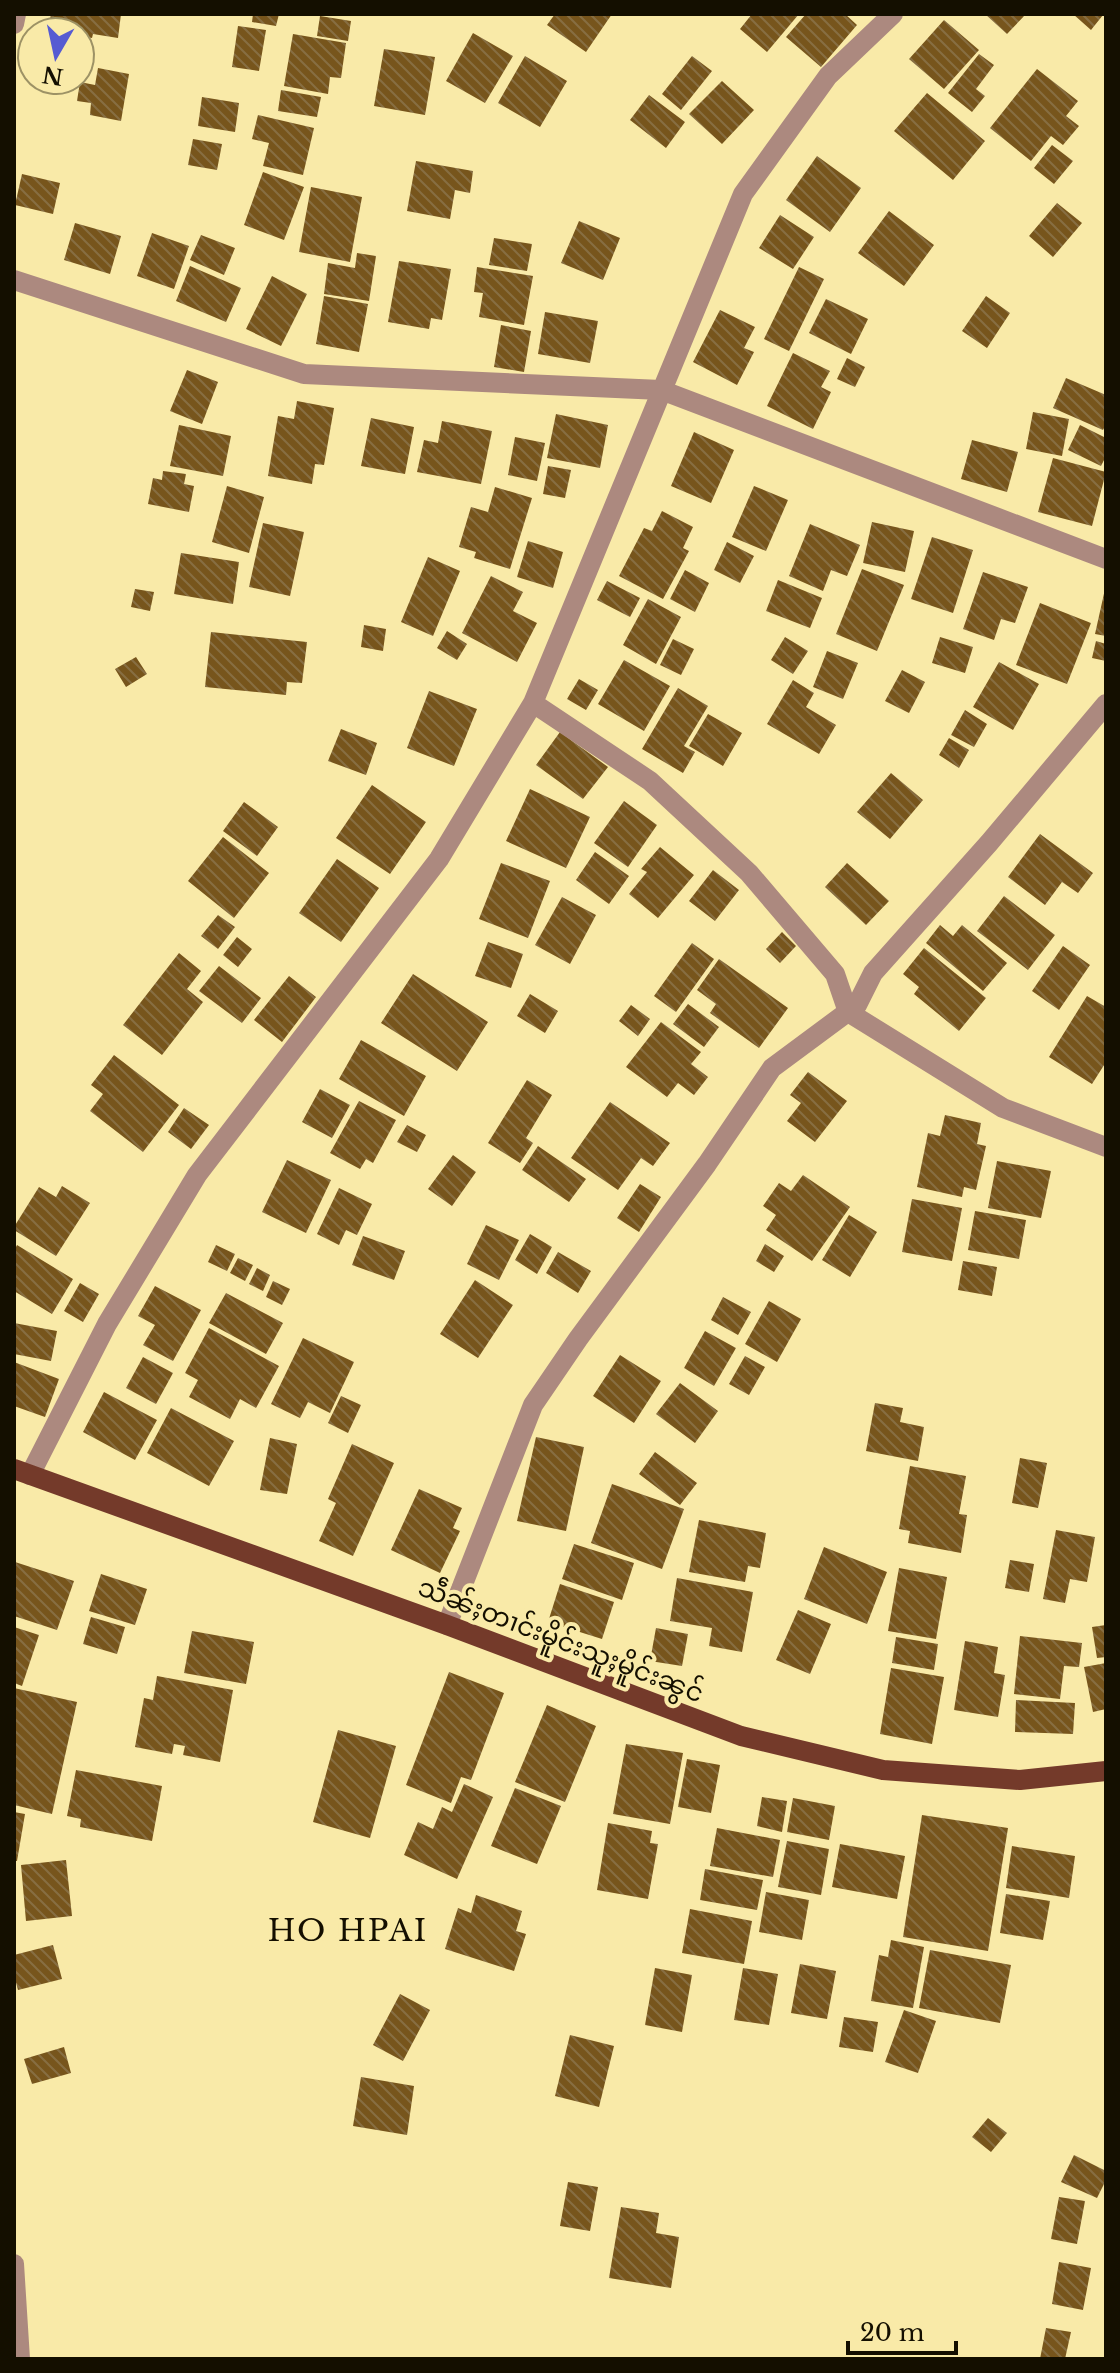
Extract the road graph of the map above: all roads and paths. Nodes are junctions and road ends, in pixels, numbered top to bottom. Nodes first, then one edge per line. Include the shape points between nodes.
1 (16, 14) edge
2 (893, 14) edge
3 (14, 24) edge
4 (14, 280) edge
5 (661, 390) junction
6 (1106, 559) edge
7 (533, 703) junction
8 (1106, 704) edge
9 (848, 1012) junction
10 (1106, 1147) edge
11 (22, 1472) edge
12 (447, 1625) junction
13 (1106, 1771) edge
14 (14, 2264) edge
15 (20, 2359) edge

1 - 3 street
2 - 5 street via 828,76 743,194
4 - 5 street via 304,374
5 - 6 street
5 - 7 street
7 - 9 street via 650,781 749,873 835,974
7 - 11 street via 439,859 197,1175
8 - 9 street via 873,973
9 - 10 street via 1003,1108
9 - 12 street via 772,1068 533,1405
11 - 12 main road, သဵၼ်ႈတၢင်းမိူင်းသူႈမိူင်းၼွင်
12 - 13 main road, သဵၼ်ႈတၢင်းမိူင်းသူႈမိူင်းၼွင် via 741,1736 883,1770 1020,1780
14 - 15 street

